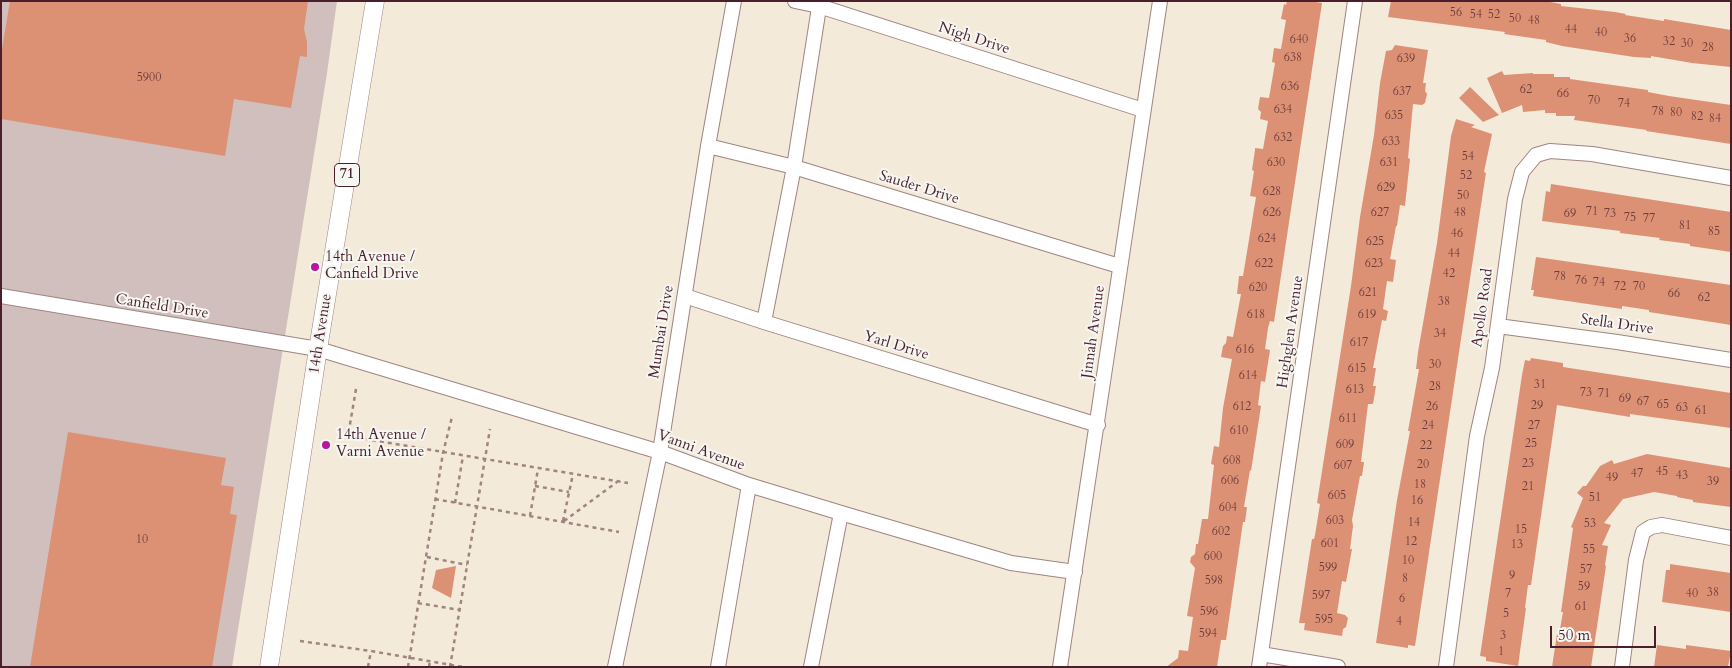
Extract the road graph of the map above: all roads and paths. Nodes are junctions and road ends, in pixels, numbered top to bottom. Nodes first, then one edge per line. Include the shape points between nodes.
1 (375, 1) edge
2 (734, 1) edge
3 (795, 1) edge
4 (1160, 1) edge
5 (1355, 1) edge
6 (819, 4) edge
7 (1143, 110) junction
8 (708, 146) junction
9 (794, 167) junction
10 (1731, 178) edge
11 (1120, 266) junction
12 (1, 296) edge
13 (685, 296) junction
14 (764, 322) junction
15 (1498, 326) junction
16 (318, 349) junction
17 (1731, 360) edge
18 (356, 389) dead end
19 (452, 417) dead end
20 (1098, 425) junction
21 (490, 429) dead end
22 (660, 452) junction
23 (443, 453) junction
24 (463, 456) junction
25 (486, 460) junction
26 (538, 469) junction
27 (572, 474) junction
28 (617, 482) junction
29 (628, 483) dead end
30 (749, 485) junction
31 (535, 486) junction
32 (569, 492) junction
33 (435, 500) junction
34 (455, 503) junction
35 (478, 507) junction
36 (841, 514) junction
37 (530, 516) junction
38 (563, 522) junction
39 (619, 532) dead end
40 (1731, 538) edge
41 (427, 557) junction
42 (468, 565) junction
43 (1075, 572) junction
44 (418, 603) junction
45 (460, 610) junction
46 (300, 641) dead end
47 (371, 651) junction
48 (409, 658) junction
49 (1260, 660) edge
50 (430, 661) junction
51 (450, 666) edge
52 (269, 667) edge
53 (368, 667) edge
54 (408, 667) edge
55 (429, 667) edge
56 (463, 667) edge
57 (615, 667) edge
58 (718, 667) edge
59 (811, 667) edge
60 (1060, 667) edge
61 (1338, 667) edge
62 (1446, 667) edge
63 (1622, 667) edge

1 - 16 main road, 14th Avenue / 71
2 - 8 street, Mumbai Drive
3 - 6 street, Nigh Drive
4 - 7 street, Jinnah Avenue
5 - 49 street, Highglen Avenue
6 - 7 street, Nigh Drive
6 - 9 street
7 - 11 street, Jinnah Avenue
8 - 9 street, Sauder Drive
8 - 13 street, Mumbai Drive
9 - 11 street, Sauder Drive
9 - 14 street
10 - 15 street, Apollo Road via 1592,154 1550,151 1536,155 1522,172 1514,199
11 - 20 street, Jinnah Avenue
12 - 16 street, Canfield Drive
13 - 14 street, Yarl Drive
13 - 22 street, Mumbai Drive
14 - 20 street, Yarl Drive
15 - 17 street, Stella Drive
15 - 62 street, Apollo Road via 1477,436
16 - 22 street, Vanni Avenue
16 - 52 main road, 14th Avenue / 71
18 - 23 path via 348,436
19 - 23 path
20 - 43 street, Jinnah Avenue
21 - 25 path
22 - 30 street, Vanni Avenue
22 - 57 street, Mumbai Drive
23 - 24 path
23 - 33 path
24 - 25 path
24 - 34 path
25 - 26 path
25 - 35 path
26 - 27 path
26 - 31 path
27 - 28 path
27 - 32 path
28 - 29 path
28 - 38 path
30 - 36 street, Vanni Avenue
30 - 58 street
31 - 32 path
31 - 37 path
32 - 38 path
33 - 34 path
33 - 41 path
34 - 35 path
35 - 37 path
35 - 42 path
36 - 43 street, Vanni Avenue via 1011,563
36 - 59 street
37 - 38 path
38 - 39 path
40 - 63 street via 1662,525 1643,532 1636,560
41 - 42 path
41 - 44 path
42 - 45 path
43 - 60 street, Jinnah Avenue
44 - 45 path
44 - 48 path
45 - 51 path
46 - 47 path
47 - 48 path
47 - 53 path
48 - 50 path
48 - 54 path
49 - 61 street
50 - 51 path
50 - 55 path
51 - 56 path

